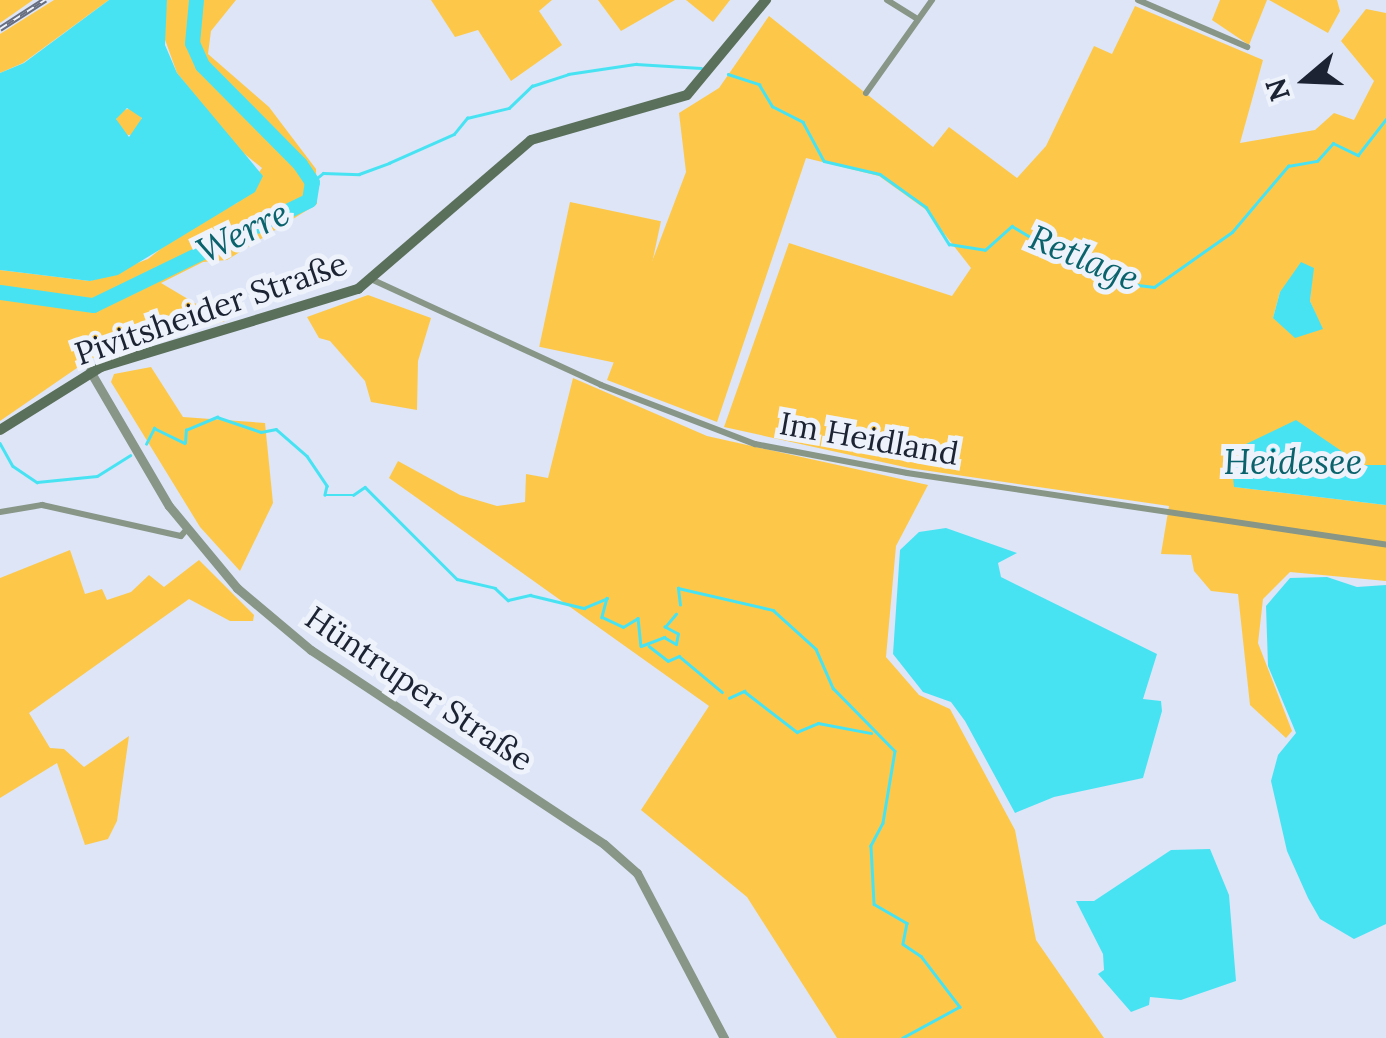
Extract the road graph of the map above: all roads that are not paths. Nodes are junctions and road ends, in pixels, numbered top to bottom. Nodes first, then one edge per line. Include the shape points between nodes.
1 (766, 0) edge
2 (886, 0) edge
3 (932, 0) edge
4 (1138, 0) edge
5 (918, 19) junction
6 (1248, 46) dead end
7 (866, 92) dead end
8 (373, 280) junction
9 (90, 372) junction
10 (0, 430) edge
11 (0, 512) edge
12 (186, 530) junction
13 (1386, 545) edge
14 (724, 1038) edge

1 - 8 main road, Pivitsheider Straße via 687,95 531,140
2 - 5 street
3 - 5 street
4 - 6 street
5 - 7 street
8 - 9 main road, Pivitsheider Straße
8 - 13 street, Im Heidland via 601,386 755,444 907,474
9 - 10 main road, Pivitsheider Straße
9 - 12 street, Hüntruper Straße
11 - 12 street via 42,505 181,536
12 - 14 street, Hüntruper Straße via 237,588 294,637 622,859 658,907

